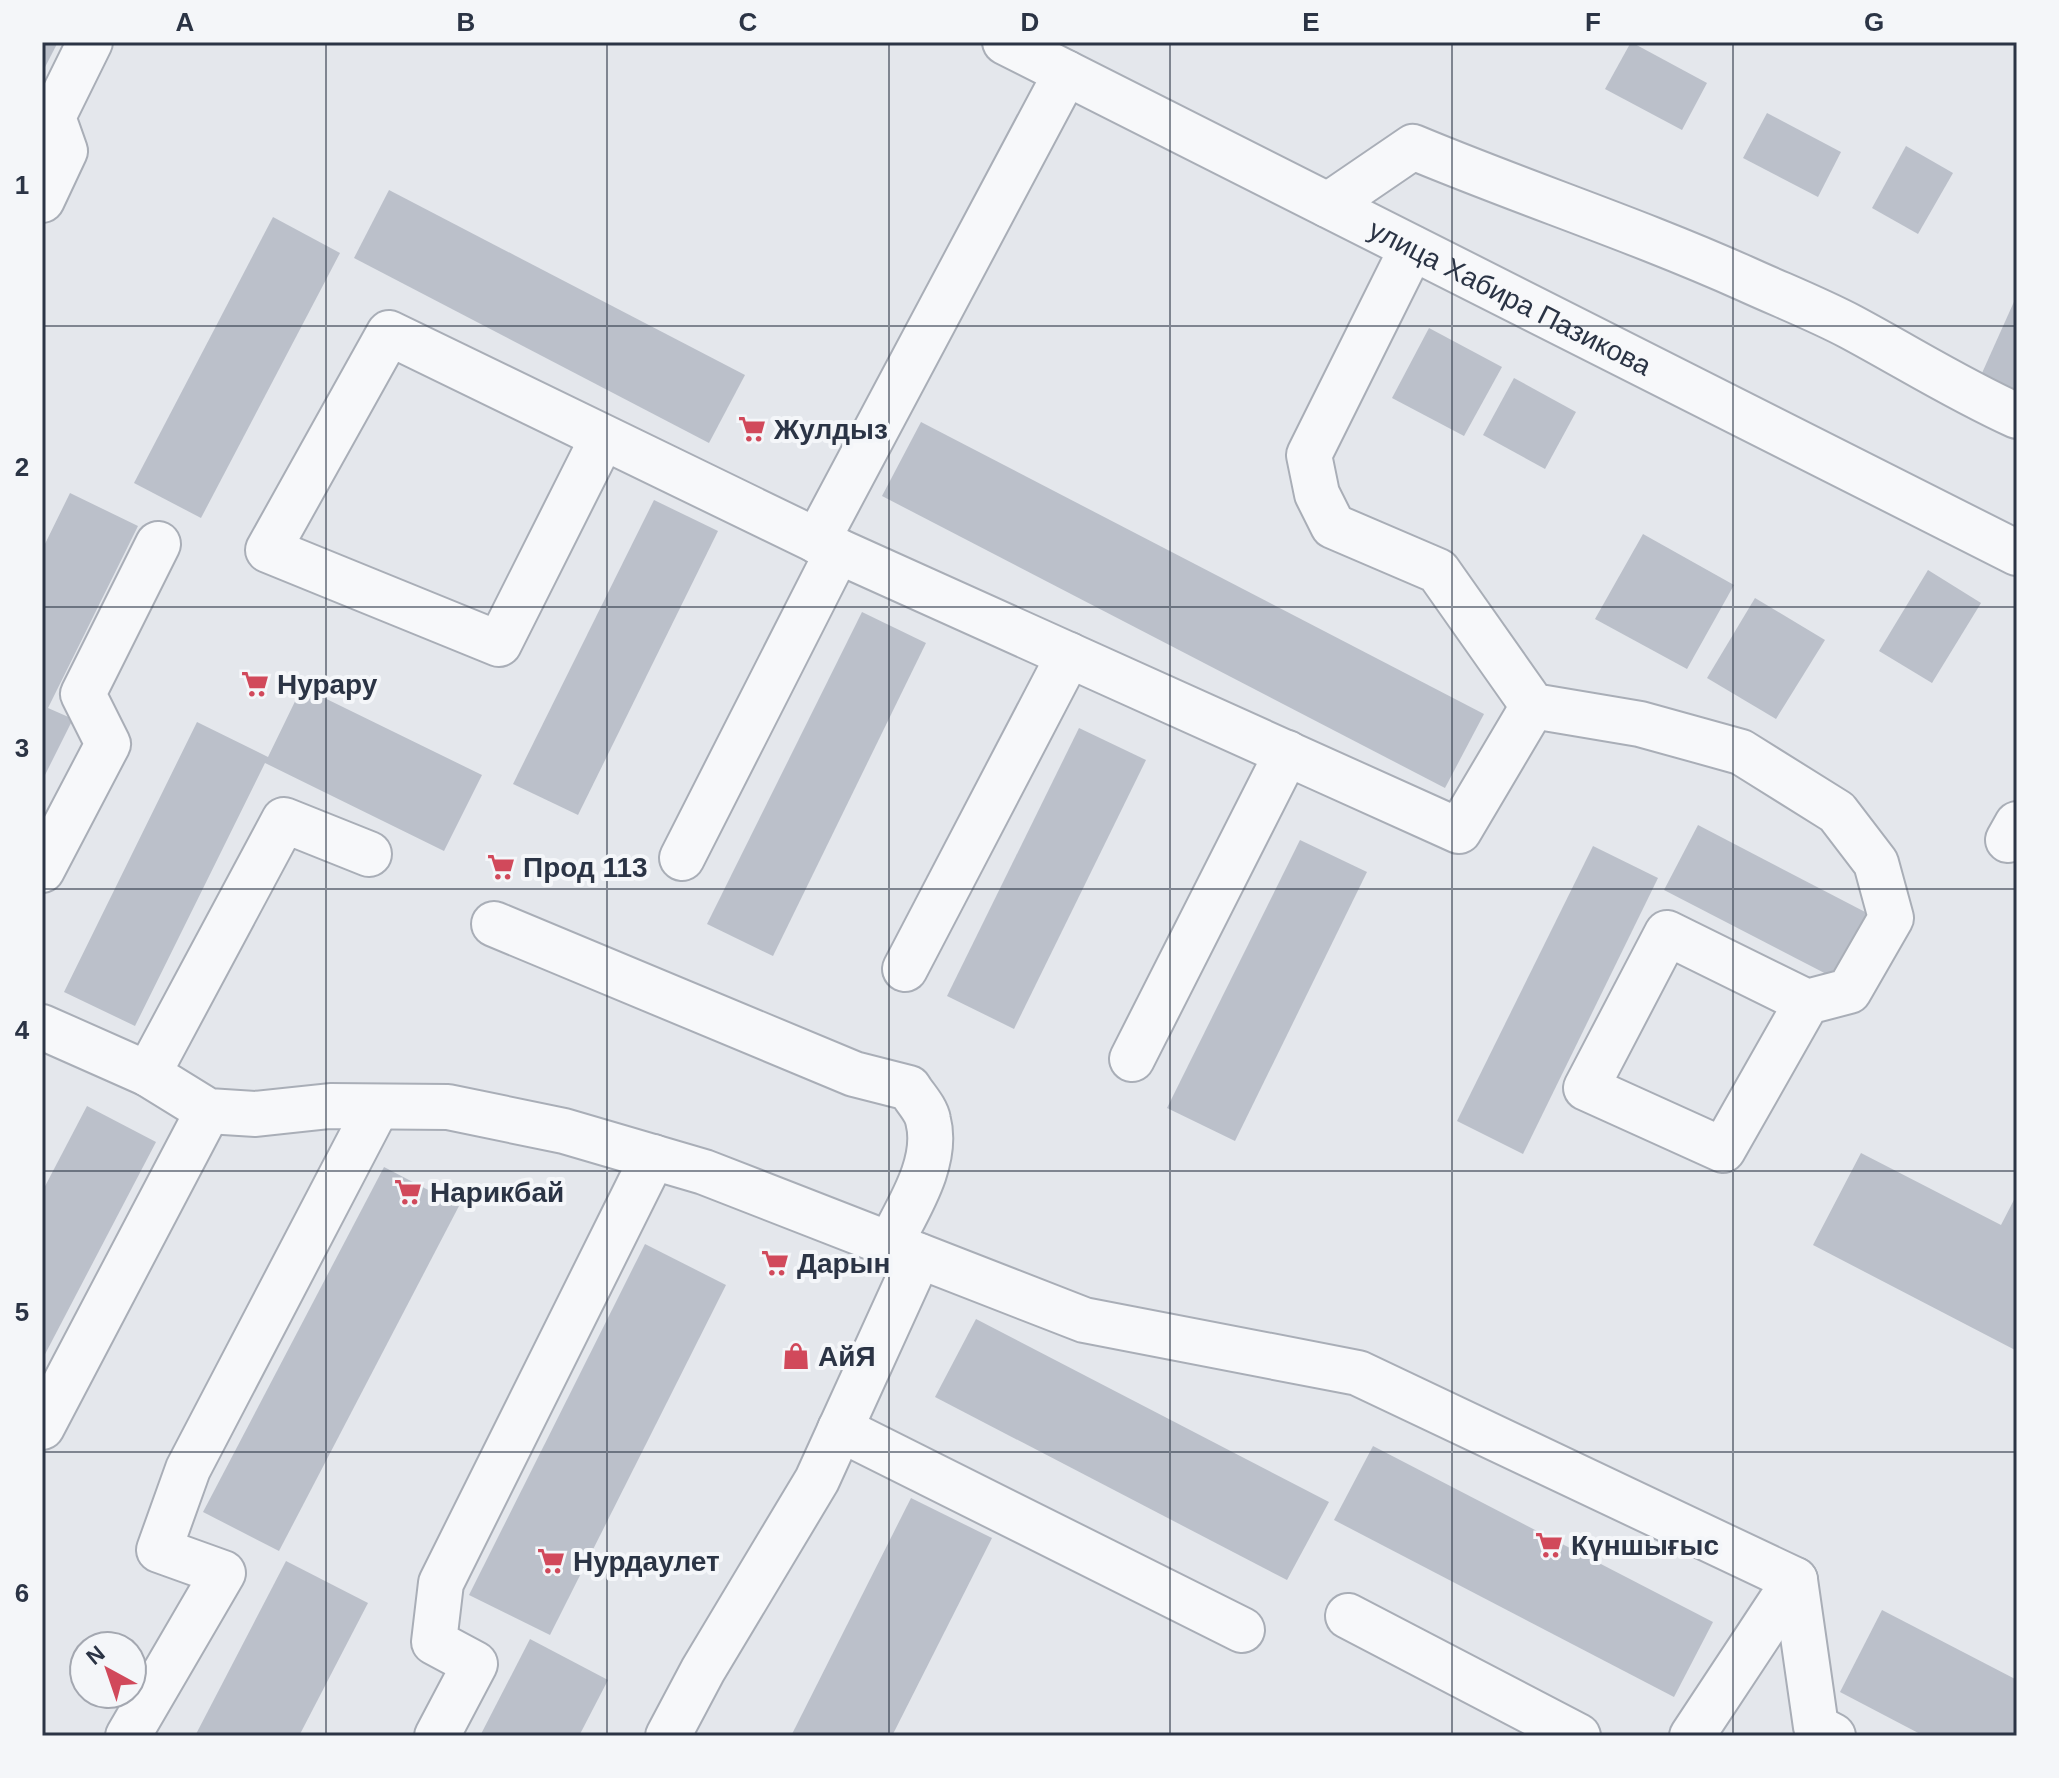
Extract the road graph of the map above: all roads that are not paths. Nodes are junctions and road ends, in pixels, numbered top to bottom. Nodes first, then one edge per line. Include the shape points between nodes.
1 (90, 42) edge
2 (1005, 42) edge
3 (1066, 73) junction
4 (42, 200) edge
5 (1328, 205) junction
6 (1412, 248) junction
7 (2017, 416) edge
8 (603, 437) junction
9 (158, 544) dead end
10 (828, 546) junction
11 (2017, 553) edge
12 (1069, 655) junction
13 (1533, 706) junction
14 (1287, 753) junction
15 (369, 854) dead end
16 (682, 858) dead end
17 (42, 870) edge
18 (494, 924) dead end
19 (905, 969) dead end
20 (1807, 1002) junction
21 (42, 1027) edge
22 (1132, 1059) dead end
23 (148, 1074) junction
24 (377, 1107) junction
25 (208, 1111) junction
26 (653, 1157) junction
27 (905, 1250) junction
28 (42, 1427) edge
29 (840, 1429) junction
30 (1795, 1580) junction
31 (1348, 1616) dead end
32 (1242, 1630) dead end
33 (128, 1736) edge
34 (437, 1736) edge
35 (668, 1736) edge
36 (1578, 1736) edge
37 (1692, 1736) edge
38 (1833, 1736) edge

1 - 4 street via 53,117 65,151
2 - 3 street, улица Хабира Пазикова
3 - 5 street, улица Хабира Пазикова
3 - 10 street
5 - 6 street, улица Хабира Пазикова
5 - 7 street via 1413,147 1741,277 1849,326
6 - 11 street, улица Хабира Пазикова
6 - 13 street via 1309,455 1317,494 1333,526 1438,571
8 - 8 street via 389,333 268,550 499,644
8 - 10 street
9 - 17 street via 83,694 108,744
10 - 12 street
10 - 16 street
12 - 14 street
12 - 19 street
13 - 14 street via 1459,831
13 - 20 street via 1640,724 1741,752 1837,812 1876,863 1891,918 1849,991
14 - 22 street
15 - 23 street via 284,820
18 - 27 street via 854,1074 909,1088 928,1118 930,1141
20 - 20 street via 1667,933 1586,1088 1723,1150
21 - 23 street
23 - 25 street
24 - 25 street via 256,1114
24 - 26 street via 448,1107 564,1131
24 - 33 street via 188,1469 159,1550 223,1573
25 - 28 street
26 - 27 street
26 - 34 street via 441,1583 434,1642 475,1664
27 - 29 street
27 - 30 street via 1084,1320 1358,1373
29 - 32 street
29 - 35 street via 817,1480
30 - 37 street
30 - 38 street via 1816,1727
31 - 36 street

